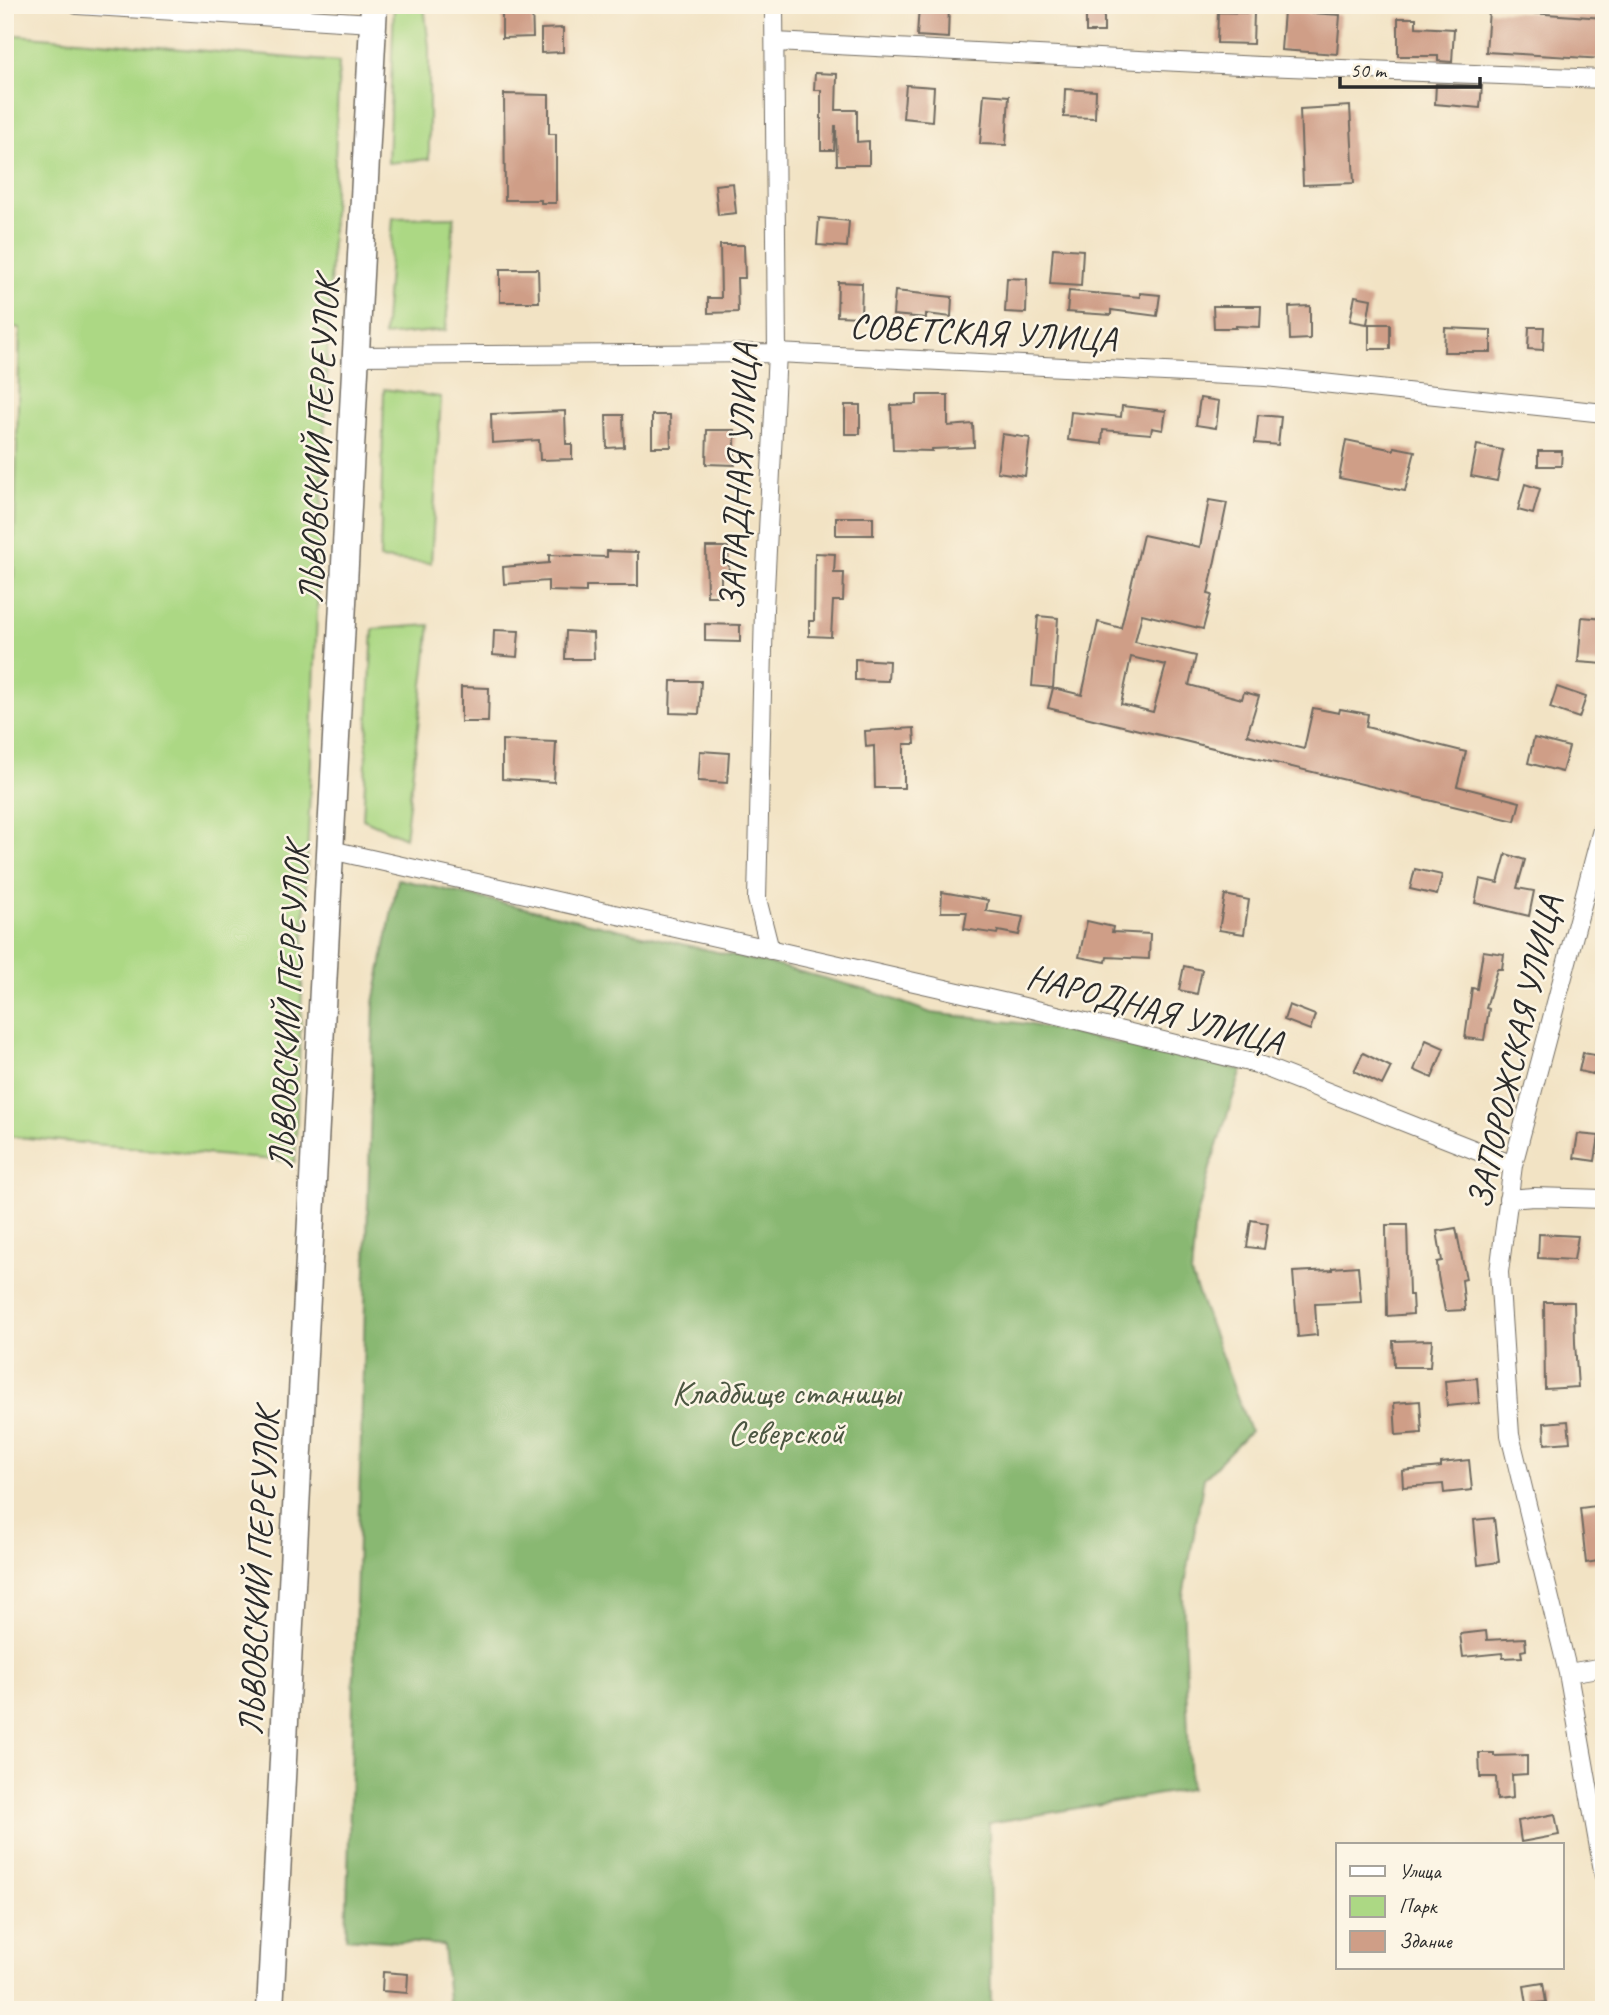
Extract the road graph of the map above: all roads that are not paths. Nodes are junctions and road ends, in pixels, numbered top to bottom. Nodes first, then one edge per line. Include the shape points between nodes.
1 (77, 5) edge
2 (774, 5) edge
3 (374, 14) edge
4 (775, 42) junction
5 (1604, 79) edge
6 (777, 353) junction
7 (357, 356) junction
8 (1604, 413) edge
9 (1604, 822) edge
10 (331, 850) junction
11 (770, 950) junction
12 (1513, 1165) junction
13 (1508, 1199) junction
14 (1604, 1199) edge
15 (1604, 1667) edge
16 (1568, 1674) junction
17 (1604, 1876) edge
18 (270, 2010) edge

1 - 3 street
2 - 4 street, ЗАПАДНАЯ УЛИЦА
3 - 7 main road, ЛЬВОВСКИЙ ПЕРЕУЛОК
4 - 5 street
4 - 6 street, ЗАПАДНАЯ УЛИЦА
6 - 7 street, СОВЕТСКАЯ УЛИЦА
6 - 8 street, СОВЕТСКАЯ УЛИЦА via 1266,377
6 - 11 street, ЗАПАДНАЯ УЛИЦА via 764,609 757,899
7 - 10 main road, ЛЬВОВСКИЙ ПЕРЕУЛОК
9 - 12 street, ЗАПОРОЖСКАЯ УЛИЦА
10 - 11 street, НАРОДНАЯ УЛИЦА
10 - 18 main road, ЛЬВОВСКИЙ ПЕРЕУЛОК
11 - 12 street, НАРОДНАЯ УЛИЦА via 1257,1064
12 - 13 street, ЗАПОРОЖСКАЯ УЛИЦА
13 - 14 street
13 - 16 street, ЗАПОРОЖСКАЯ УЛИЦА via 1499,1272 1510,1435
15 - 16 street
16 - 17 street, ЗАПОРОЖСКАЯ УЛИЦА

